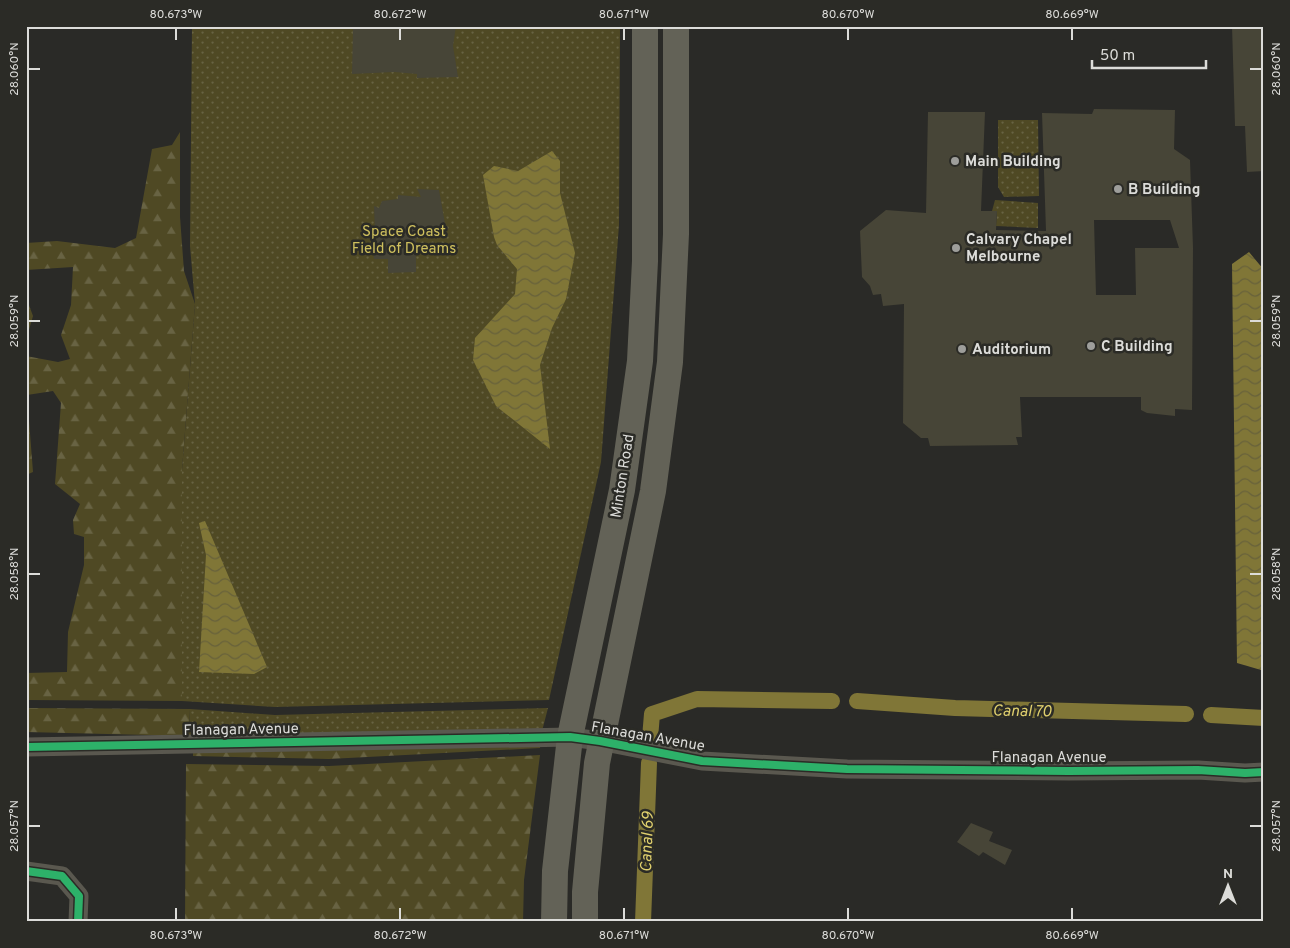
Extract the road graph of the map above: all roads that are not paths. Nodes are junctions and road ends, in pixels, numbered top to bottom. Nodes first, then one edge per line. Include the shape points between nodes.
1 (645, 26) edge
2 (676, 26) edge
3 (676, 234) junction
4 (645, 261) junction
5 (673, 291) junction
6 (570, 738) junction
7 (600, 741) junction
8 (26, 747) edge
9 (1264, 772) edge
10 (26, 871) edge
11 (78, 922) edge
12 (554, 922) edge
13 (586, 922) edge

1 - 4 main road, Minton Road
2 - 3 main road, Minton Road
3 - 4 main road
3 - 5 main road, Minton Road
4 - 5 main road
4 - 6 main road, Minton Road via 640,361 622,490
5 - 7 main road, Minton Road via 670,362 653,491
6 - 7 street, Flanagan Avenue
6 - 8 street, Flanagan Avenue
6 - 12 main road, Minton Road via 555,871
7 - 9 street, Flanagan Avenue via 702,761 847,769
7 - 13 main road, Minton Road via 585,892
10 - 11 street via 62,876 79,896

